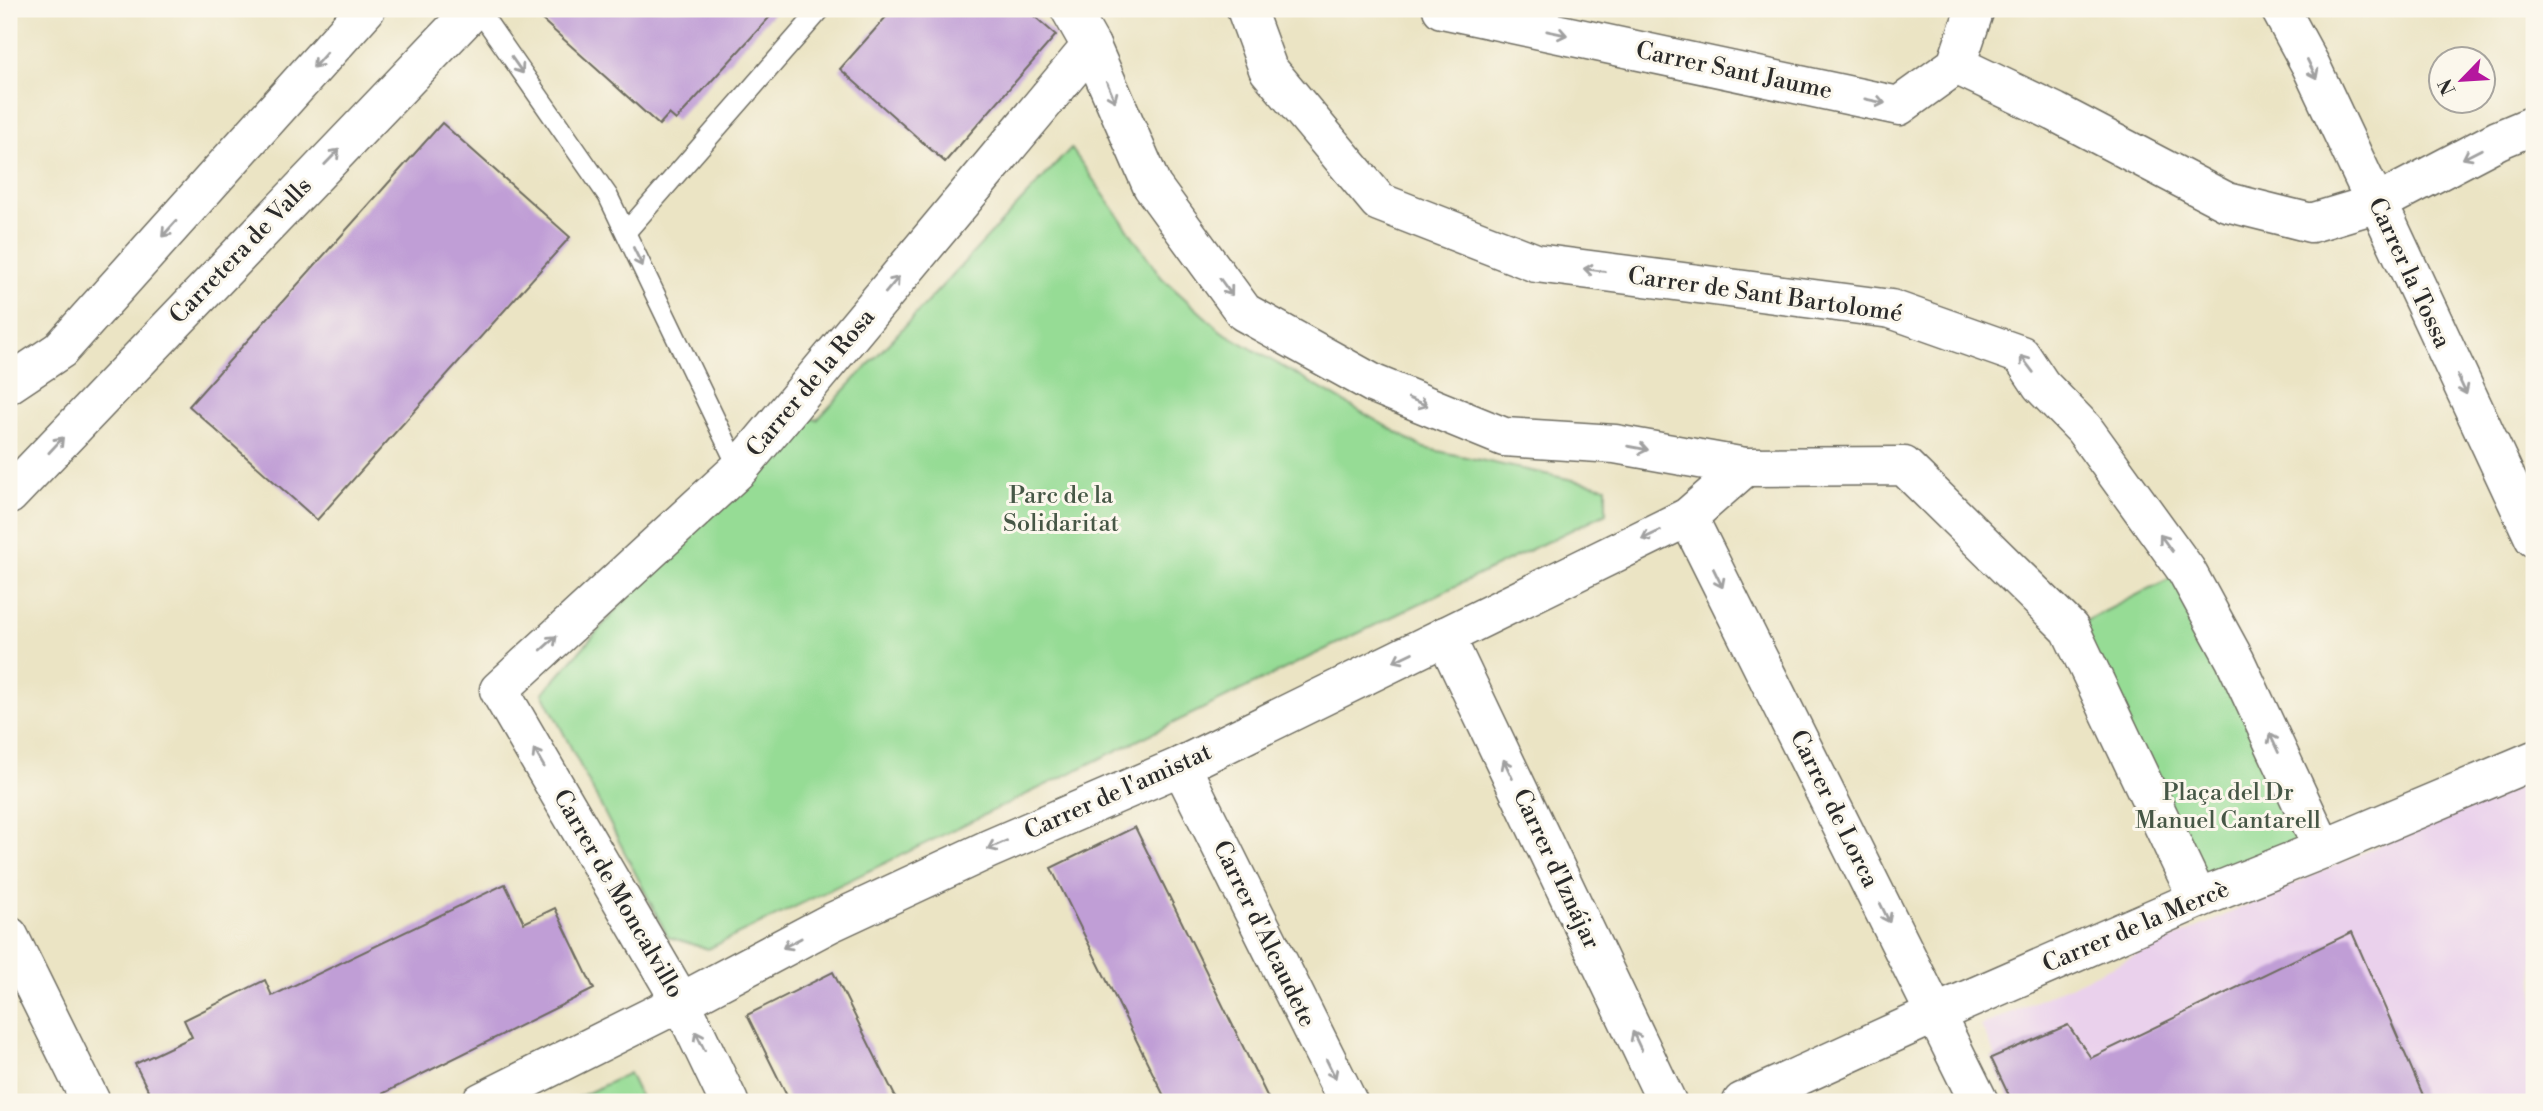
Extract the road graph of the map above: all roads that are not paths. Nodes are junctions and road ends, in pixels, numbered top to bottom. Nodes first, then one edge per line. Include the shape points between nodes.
1 (366, 9) edge
2 (476, 9) edge
3 (821, 9) edge
4 (1070, 9) edge
5 (1246, 9) edge
6 (1442, 9) edge
7 (1975, 9) edge
8 (2280, 9) edge
9 (1091, 46) junction
10 (1956, 65) junction
11 (2534, 125) edge
12 (2378, 202) junction
13 (626, 232) junction
14 (9, 384) edge
15 (1745, 467) junction
16 (739, 469) junction
17 (9, 493) edge
18 (9, 501) edge
19 (1688, 517) junction
20 (2534, 538) edge
21 (1445, 636) junction
22 (499, 690) joint
23 (2534, 760) edge
24 (1181, 766) junction
25 (2323, 849) junction
26 (2198, 899) junction
27 (9, 936) edge
28 (681, 1002) junction
29 (1935, 1013) junction
30 (91, 1102) edge
31 (481, 1102) edge
32 (729, 1102) edge
33 (1348, 1102) edge
34 (1667, 1102) edge
35 (1742, 1102) edge
36 (1979, 1102) edge

1 -> 14 street via 60,350
2 -> 13 lane via 608,196
17 -> 2 street, Carretera de Valls
3 - 13 lane
4 - 9 street
25 -> 5 street, Carrer de Sant Bartolomé via 2235,660 2186,570 2084,429 2041,384 2021,355 1891,309 1536,263 1379,202 1268,69
6 -> 10 street, Carrer Sant Jaume via 1899,106
7 - 10 street
8 -> 12 street, Carrer la Tossa
9 -> 15 street via 1152,186 1244,312 1374,384 1504,437 1615,444
16 -> 9 street, Carrer de la Rosa
10 - 12 street via 2227,202 2311,223
11 -> 12 street
12 -> 20 street, Carrer la Tossa
13 -> 16 lane
15 - 19 street, Carrer de l'amistat
15 - 26 street via 1903,466 2070,629
22 -> 16 street, Carrer de la Rosa
17 - 18 street
19 -> 21 street, Carrer de l'amistat
19 -> 29 street, Carrer de Lorca
21 -> 24 street, Carrer de l'amistat
34 -> 21 street, Carrer d'Iznájar
28 -> 22 street, Carrer de Moncalvillo
23 - 25 street, Carrer de la Mercè
24 -> 28 street, Carrer de l'amistat via 830,923
24 -> 33 street, Carrer d'Alcaudete
25 - 26 street, Carrer de la Mercè
26 - 29 street, Carrer de la Mercè
27 - 30 street
28 - 31 street, Carrer de l'amistat
32 -> 28 street, Carrer de Moncalvillo
29 - 35 street, Carrer de la Mercè
29 - 36 street, Carrer de Lorca

